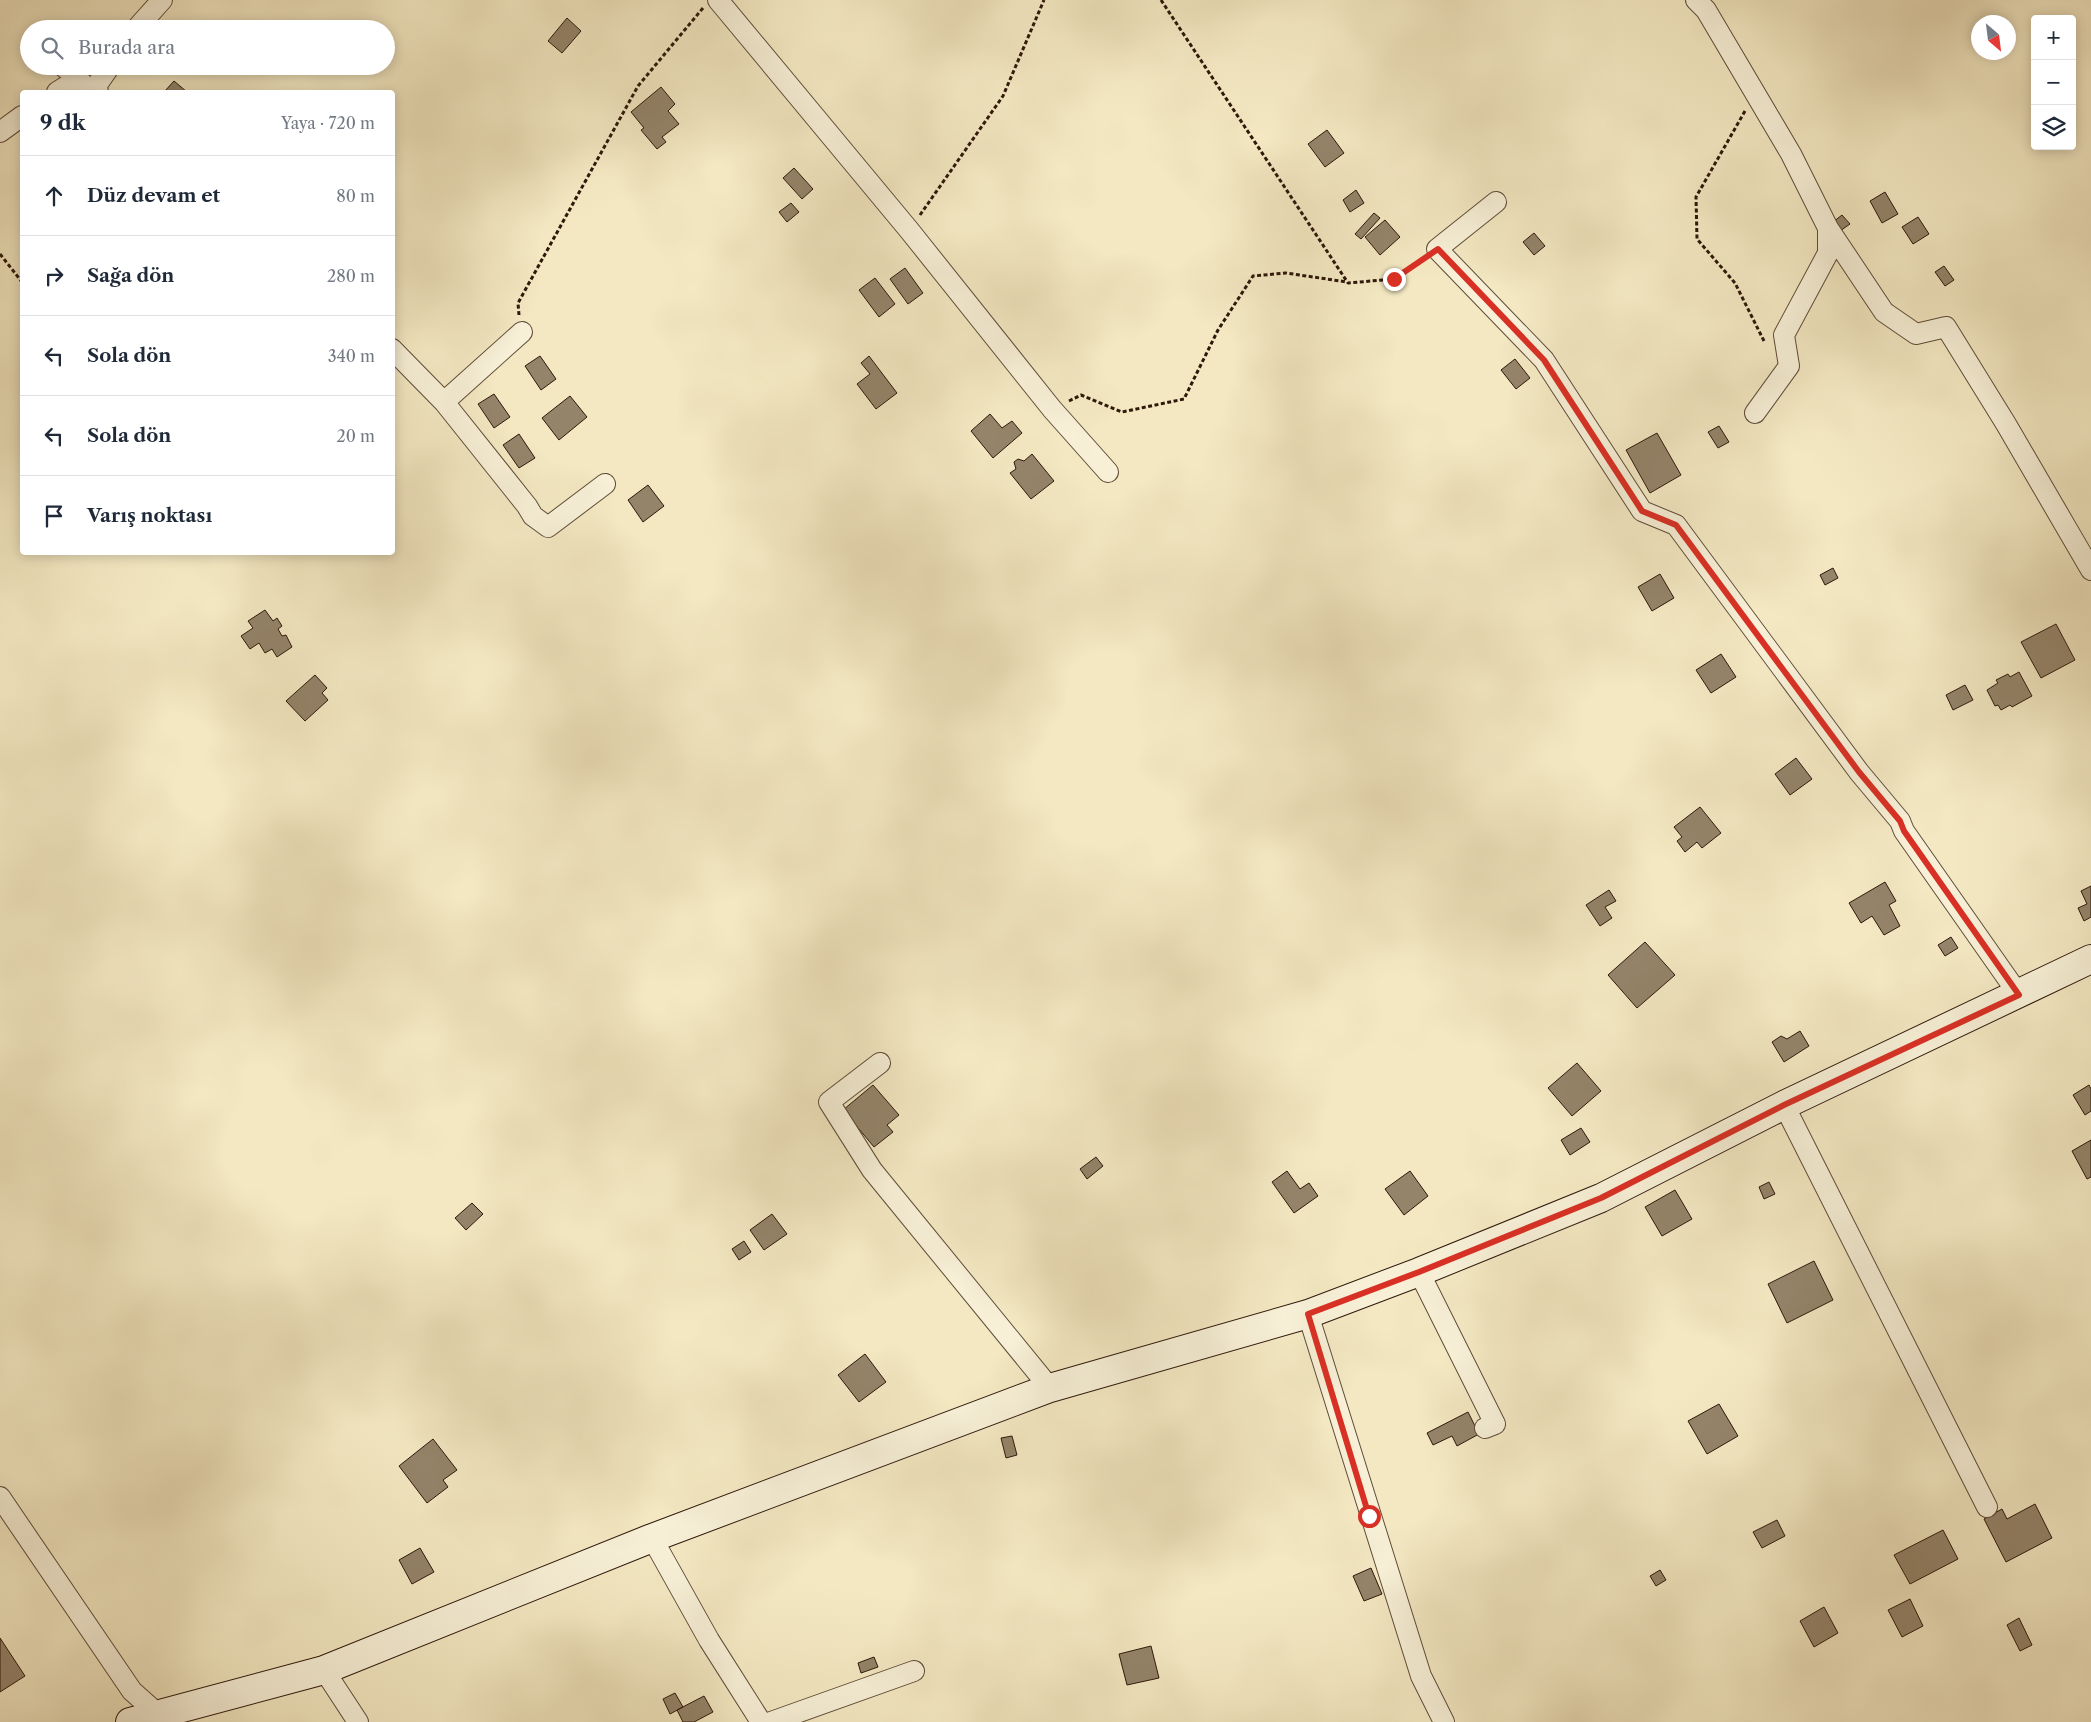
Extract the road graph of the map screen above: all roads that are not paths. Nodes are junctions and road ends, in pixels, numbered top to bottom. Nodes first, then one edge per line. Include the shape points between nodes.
1 (162, 0) edge
2 (1696, 0) edge
3 (711, 4) edge
4 (144, 20) edge
5 (73, 75) edge
6 (104, 75) edge
7 (60, 90) edge
8 (82, 90) edge
9 (91, 90) edge
10 (94, 90) edge
11 (20, 117) edge
12 (0, 132) edge
13 (1496, 202) dead end
14 (1828, 228) junction
15 (522, 332) road end
16 (395, 352) edge
17 (444, 402) junction
18 (1755, 413) dead end
19 (1108, 472) dead end
20 (605, 484) dead end
21 (2091, 570) edge
22 (2091, 958) edge
23 (2019, 995) junction
24 (880, 1063) dead end
25 (1784, 1105) junction
26 (1419, 1272) junction
27 (1308, 1314) junction
28 (1050, 1388) junction
29 (1485, 1428) dead end
30 (0, 1496) edge
31 (1987, 1507) dead end
32 (652, 1538) junction
33 (324, 1670) junction
34 (914, 1672) dead end
35 (159, 1715) junction
36 (130, 1722) edge
37 (358, 1722) edge
38 (761, 1722) edge
39 (771, 1722) edge
40 (1444, 1722) edge

1 - 4 street
2 - 14 street via 1706,10 1791,154
3 - 19 street via 909,230 1052,409
5 - 9 street
6 - 10 street
7 - 8 street via 65,87
11 - 12 street
13 - 23 street via 1438,249 1544,360 1642,511 1676,525 1859,772 1900,821
14 - 18 street via 1828,253 1784,335 1789,366
14 - 21 street via 1884,312 1916,334 1946,327
15 - 17 street
16 - 17 street
17 - 20 street via 533,516 548,527
22 - 23 main road
23 - 25 main road
24 - 28 street via 829,1102 872,1170
25 - 26 main road via 1601,1198
25 - 31 street
26 - 27 main road
26 - 29 street via 1495,1424
27 - 28 main road
27 - 40 street via 1420,1676
28 - 32 main road
30 - 35 street via 132,1691
32 - 33 main road
32 - 38 street via 709,1640
33 - 35 main road
33 - 37 street
34 - 39 street
35 - 36 main road

